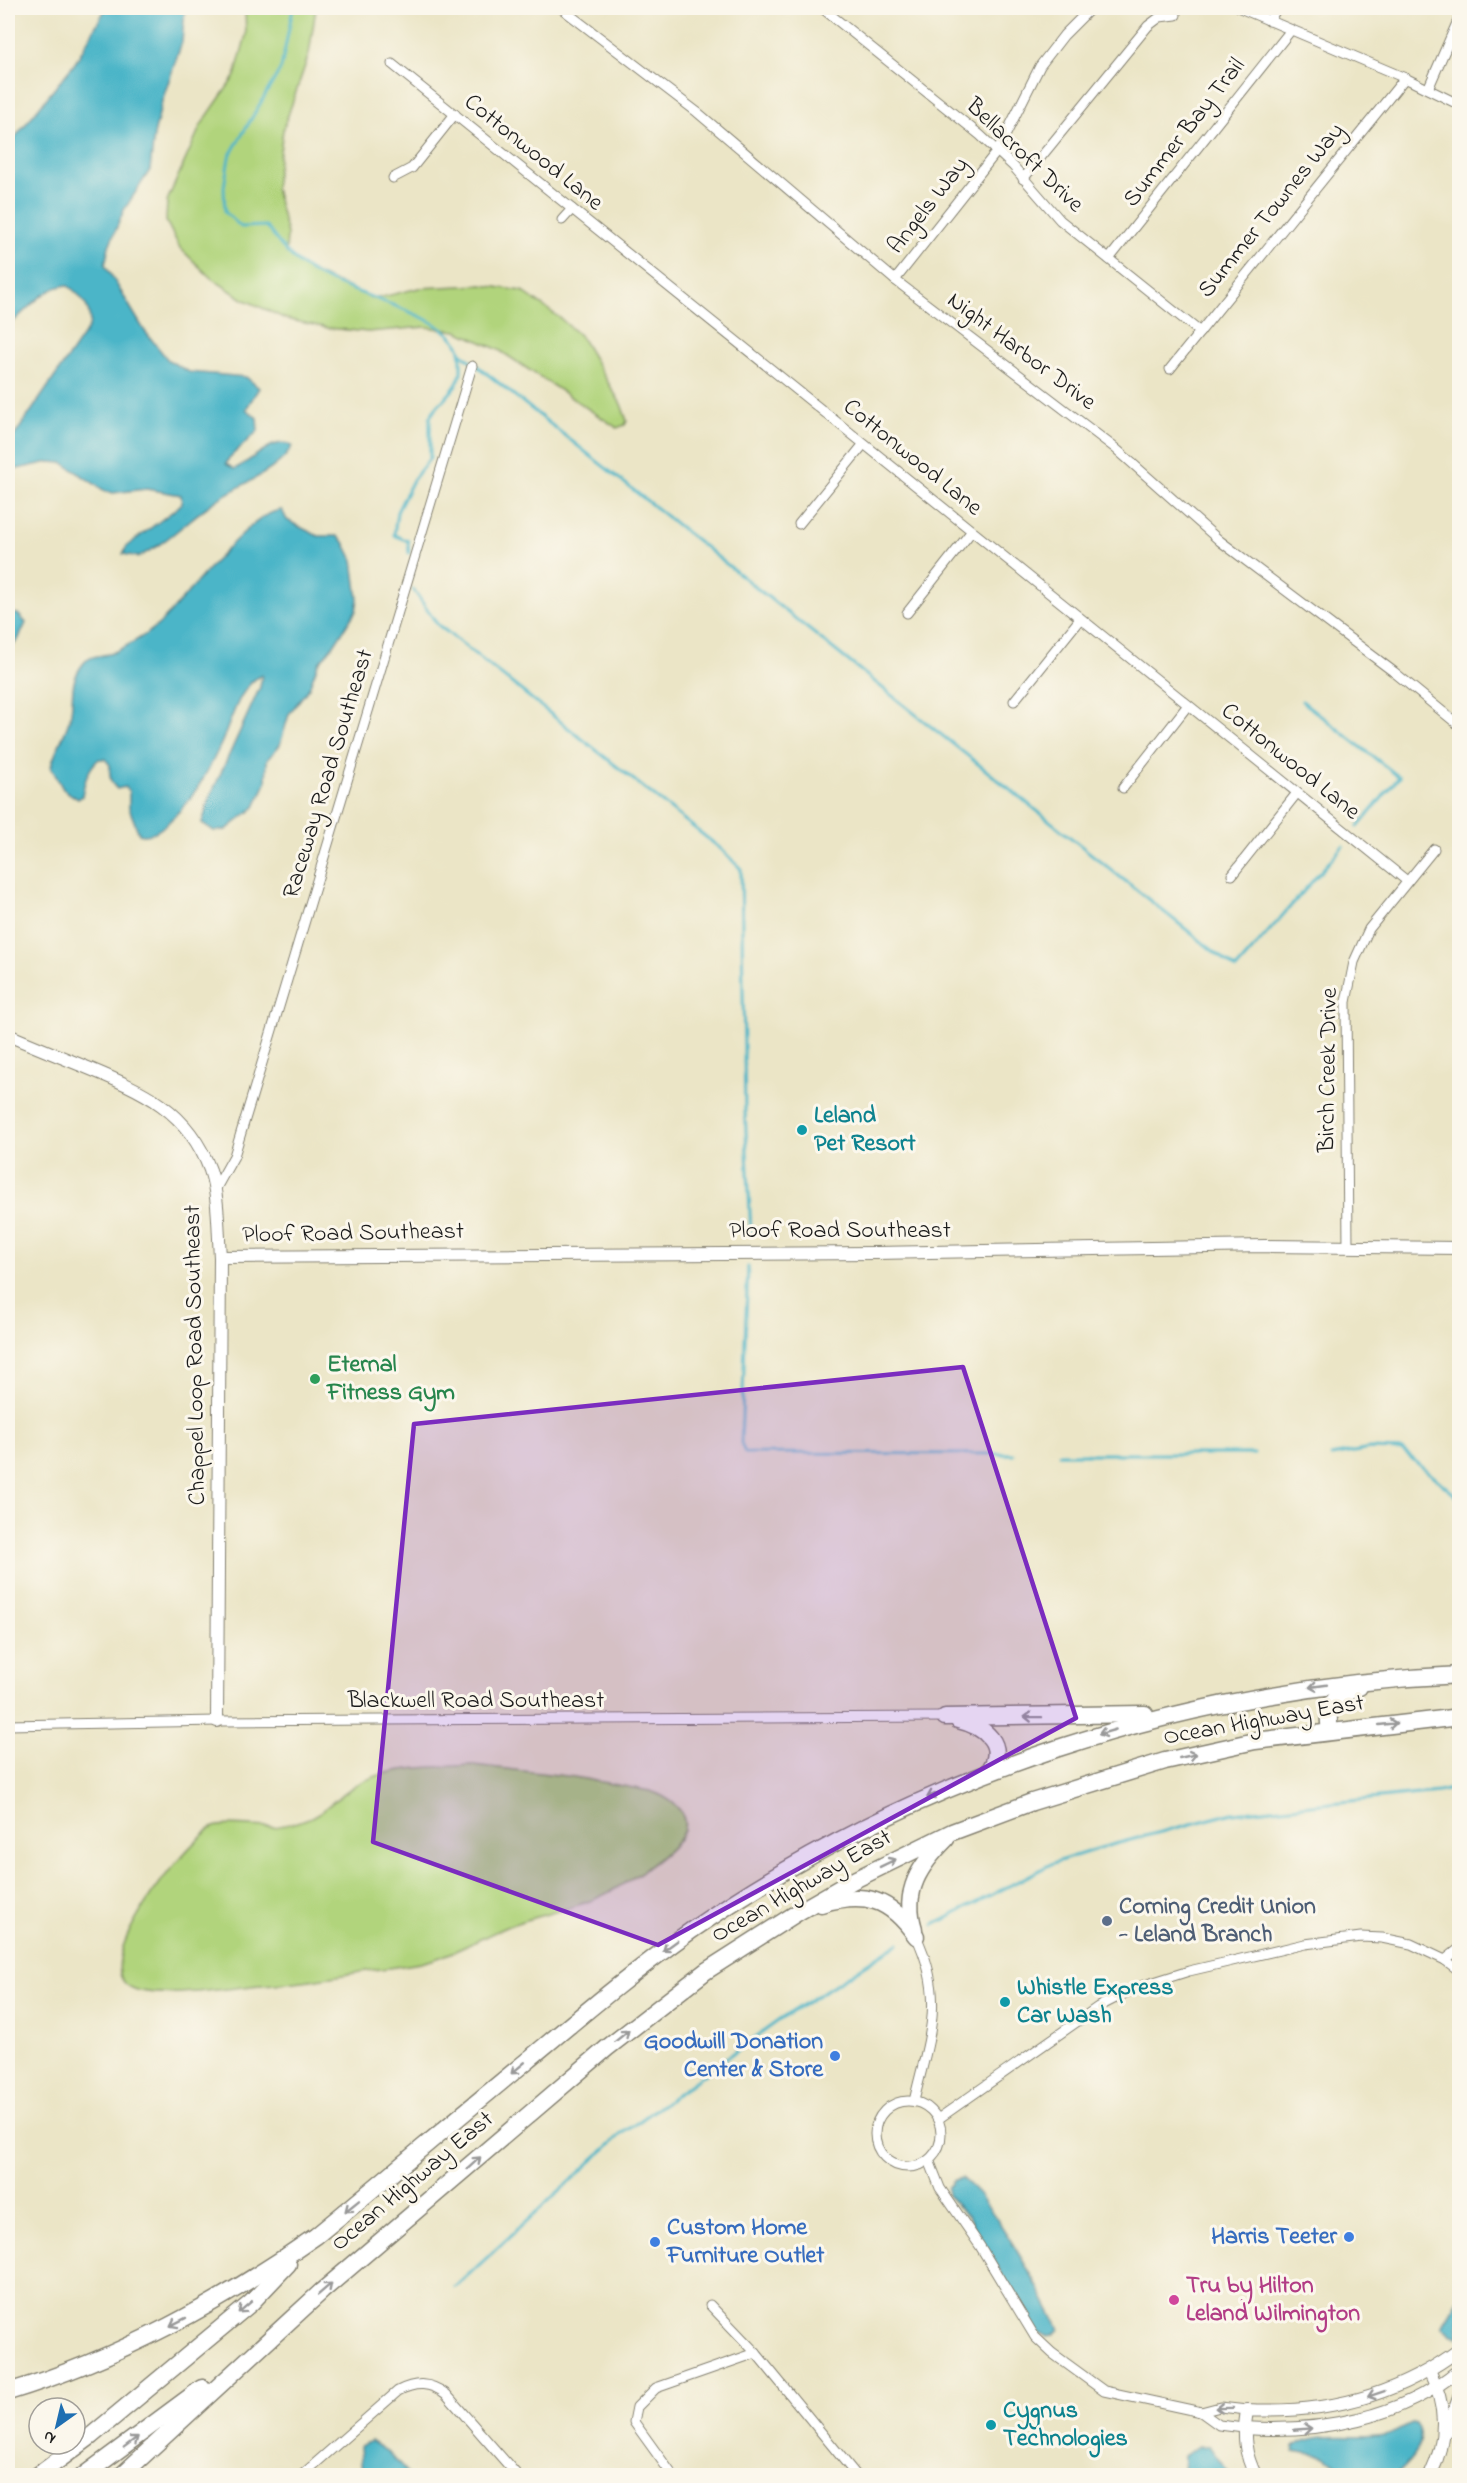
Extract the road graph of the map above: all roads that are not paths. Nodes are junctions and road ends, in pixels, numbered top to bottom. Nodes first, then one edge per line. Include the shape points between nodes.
1 (561, 8) edge
2 (822, 8) edge
3 (1091, 8) edge
4 (1240, 8) edge
5 (1277, 8) edge
6 (1176, 15) dead end
7 (1460, 16) edge
8 (1269, 21) junction
9 (1291, 30) junction
10 (392, 64) dead end
11 (1405, 78) junction
12 (1428, 89) junction
13 (1460, 105) edge
14 (455, 114) junction
15 (998, 150) junction
16 (393, 178) dead end
17 (1023, 178) junction
18 (572, 209) junction
19 (562, 220) dead end
20 (1109, 259) junction
21 (895, 280) junction
22 (1200, 332) junction
23 (472, 366) dead end
24 (1170, 369) dead end
25 (863, 445) junction
26 (799, 524) dead end
27 (971, 532) junction
28 (907, 613) dead end
29 (1080, 619) junction
30 (1014, 701) dead end
31 (1188, 705) junction
32 (1460, 726) edge
33 (1123, 788) dead end
34 (1297, 793) junction
35 (1434, 849) dead end
36 (1232, 874) dead end
37 (1407, 881) junction
38 (8, 1035) edge
39 (214, 1190) junction
40 (1348, 1247) junction
41 (1460, 1248) edge
42 (220, 1257) junction
43 (1460, 1675) edge
44 (1376, 1680) junction
45 (1176, 1713) junction
46 (945, 1717) junction
47 (1460, 1717) edge
48 (218, 1721) junction
49 (8, 1725) edge
50 (1330, 1731) junction
51 (989, 1771) junction
52 (952, 1832) junction
53 (800, 1911) junction
54 (916, 1936) junction
55 (1460, 1948) edge
56 (1446, 1960) junction
57 (1460, 1971) edge
58 (914, 2101) junction
59 (938, 2119) junction
60 (930, 2160) junction
61 (316, 2236) junction
62 (710, 2305) dead end
63 (282, 2328) junction
64 (1460, 2349) edge
65 (756, 2353) junction
66 (1460, 2369) edge
67 (1429, 2370) junction
68 (1437, 2387) junction
69 (8, 2391) edge
70 (1460, 2395) edge
71 (1247, 2410) junction
72 (1201, 2412) junction
73 (1244, 2428) junction
74 (1444, 2438) junction
75 (37, 2475) edge
76 (83, 2475) edge
77 (122, 2475) edge
78 (301, 2475) edge
79 (518, 2475) edge
80 (673, 2475) edge
81 (857, 2475) edge
82 (1256, 2475) edge
83 (1430, 2475) edge

1 - 21 street, Night Harbor Drive via 697,112
2 - 15 street, Bellacroft Drive
3 - 15 street, Angels Way via 1040,66
4 - 8 street
5 - 8 street
6 - 17 street via 1160,17 1148,26
7 - 12 street
8 - 9 street
9 - 11 street
9 - 20 street, Summer Bay Trail
10 - 14 street, Cottonwood Lane
11 - 12 street
11 - 22 street, Summer Townes Way
12 - 13 street
14 - 16 street via 412,168
14 - 18 street, Cottonwood Lane
15 - 17 street, Bellacroft Drive
15 - 21 street, Angels Way
17 - 20 street, Bellacroft Drive via 1048,209
18 - 19 street
18 - 25 street, Cottonwood Lane
20 - 22 street, Bellacroft Drive
21 - 32 street, Night Harbor Drive via 1086,426 1220,541
22 - 24 street, Summer Townes Way
23 - 39 street, Raceway Road Southeast via 234,1156
25 - 26 street
25 - 27 street, Cottonwood Lane
27 - 28 street
27 - 29 street, Cottonwood Lane
29 - 30 street
29 - 31 street, Cottonwood Lane
31 - 33 street
31 - 34 street, Cottonwood Lane
34 - 36 street
34 - 37 street, Cottonwood Lane
35 - 37 street, Birch Creek Drive
37 - 40 street, Birch Creek Drive via 1370,929 1349,980
38 - 39 street, Chappel Loop Road Southeast via 155,1098 178,1118 194,1140 210,1170
39 - 42 street, Chappel Loop Road Southeast
40 - 41 street, Ploof Road Southeast
40 - 42 street, Ploof Road Southeast
42 - 48 street, Chappel Loop Road Southeast
43 - 44 highway, Ocean Highway East
44 -> 45 highway, Ocean Highway East via 1293,1690
44 - 50 highway via 1335,1698 1328,1716
45 -> 46 highway
45 -> 51 highway, Ocean Highway East
46 - 48 street, Blackwell Road Southeast
46 - 51 highway via 976,1726 994,1741 997,1755
50 -> 47 highway, Ocean Highway East
48 - 49 street, Blackwell Road Southeast
52 -> 50 highway, Ocean Highway East via 1165,1761 1255,1741
51 -> 61 highway, Ocean Highway East via 823,1850 695,1928 622,1982
53 -> 52 highway, Ocean Highway East
52 - 54 highway via 922,1866 912,1884 910,1918
53 - 54 highway via 865,1898 896,1911
63 -> 53 highway, Ocean Highway East via 607,2048 706,1971
54 - 58 street via 929,1967 934,1999
55 - 56 street
56 - 57 street
56 - 59 street via 1398,1941 1346,1937 1162,1978 1079,2019
58 - 59 street via 932,2110
58 - 60 street via 902,2101 882,2112 874,2130 875,2141 889,2162 916,2167
59 - 60 street via 941,2140
60 - 72 street via 940,2188 1035,2337 1104,2391
61 -> 69 highway via 234,2292 163,2330 84,2365
61 -> 75 highway via 251,2303 91,2436
62 - 65 street
76 -> 63 highway
63 - 77 highway
64 - 67 street
65 - 80 street via 656,2388 637,2407 634,2422
65 - 81 street
66 - 68 street
67 - 68 street
67 -> 71 street via 1400,2385 1345,2403 1300,2410
73 -> 68 street via 1298,2429 1338,2424 1392,2408
68 - 74 street
70 - 74 street
71 -> 72 street via 1220,2407
71 - 73 street
72 - 73 street via 1219,2425
73 - 82 street via 1247,2457
74 - 83 street
78 - 79 street via 398,2391 416,2384 433,2386 446,2394

